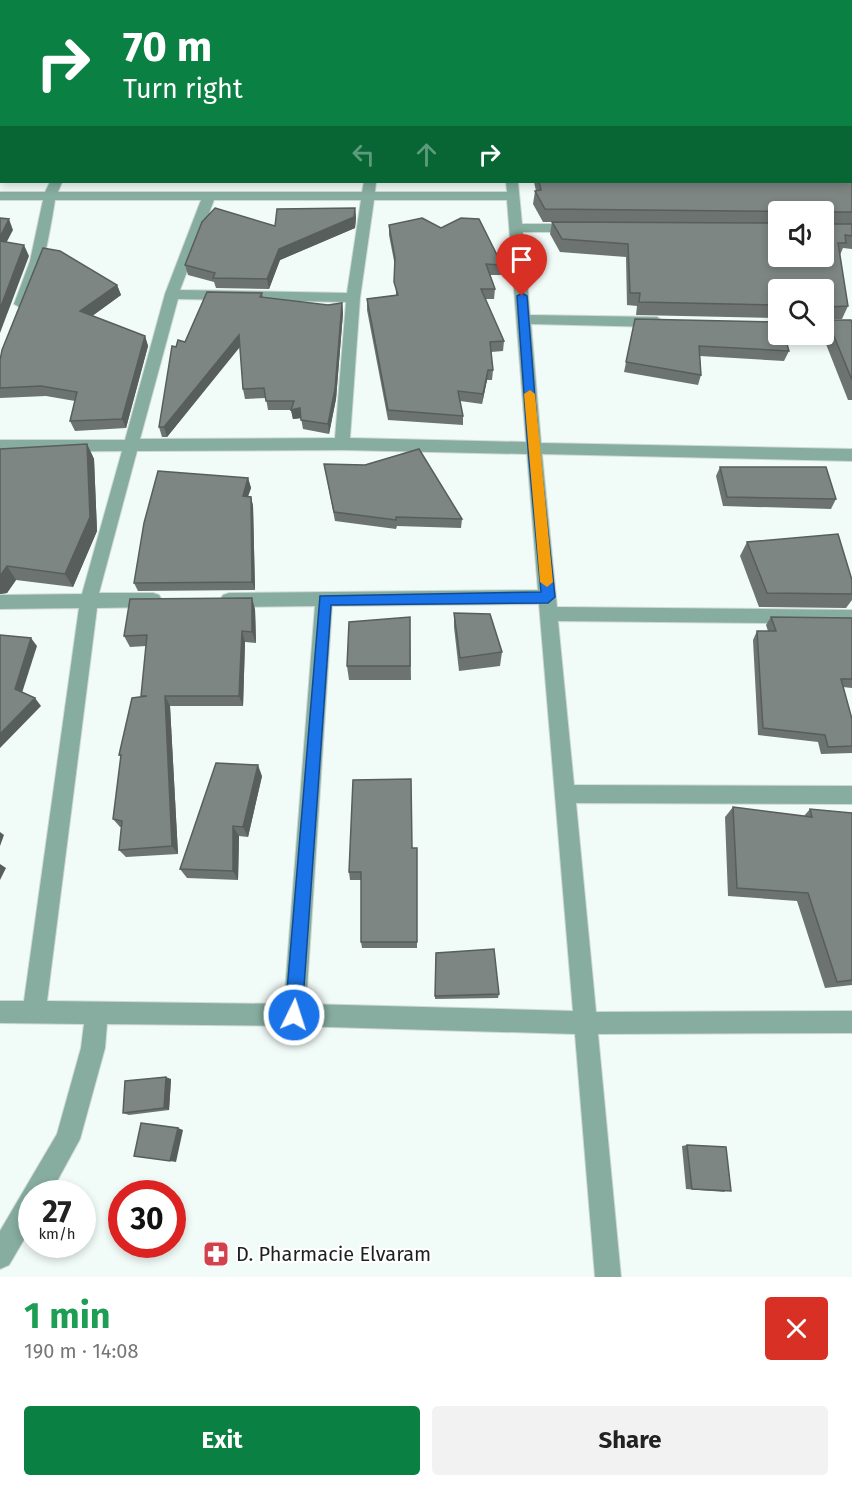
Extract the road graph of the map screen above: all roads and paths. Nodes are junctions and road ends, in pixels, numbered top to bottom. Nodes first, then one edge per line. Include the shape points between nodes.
1 (56, 183) edge
2 (370, 183) edge
3 (513, 189) edge
4 (0, 196) edge
5 (50, 196) junction
6 (209, 196) junction
7 (368, 196) junction
8 (516, 228) junction
9 (588, 228) edge
10 (172, 294) junction
11 (353, 298) junction
12 (17, 315) edge
13 (524, 319) junction
14 (674, 322) edge
15 (131, 444) junction
16 (342, 444) junction
17 (0, 446) edge
18 (534, 449) junction
19 (852, 455) edge
20 (89, 600) junction
21 (171, 600) edge
22 (206, 600) edge
23 (324, 600) junction
24 (0, 602) edge
25 (549, 605) junction
26 (852, 617) edge
27 (565, 794) junction
28 (852, 795) edge
29 (34, 1011) junction
30 (0, 1012) edge
31 (97, 1012) junction
32 (294, 1015) junction
33 (852, 1022) edge
34 (585, 1023) junction
35 (44, 1180) edge
36 (18, 1225) edge
37 (0, 1256) edge
38 (608, 1277) edge

1 - 5 street
2 - 7 street
3 - 7 street
3 - 8 street
4 - 5 street
5 - 6 street
5 - 12 street via 37,261
6 - 7 street
6 - 10 street
7 - 11 street
8 - 9 street
8 - 13 street
10 - 11 street
10 - 15 street
11 - 16 street
13 - 14 street
13 - 18 street
15 - 16 street
15 - 17 street
15 - 20 street
16 - 18 street
18 - 19 street
18 - 25 street
20 - 21 street
20 - 24 street
20 - 29 street
22 - 23 street
23 - 25 street
23 - 32 street
25 - 26 street
25 - 27 street
27 - 28 street
27 - 34 street
29 - 30 street
29 - 31 street
31 - 32 street
31 - 35 street via 93,1048 68,1139
32 - 34 street
33 - 34 street
34 - 38 street
36 - 37 street

